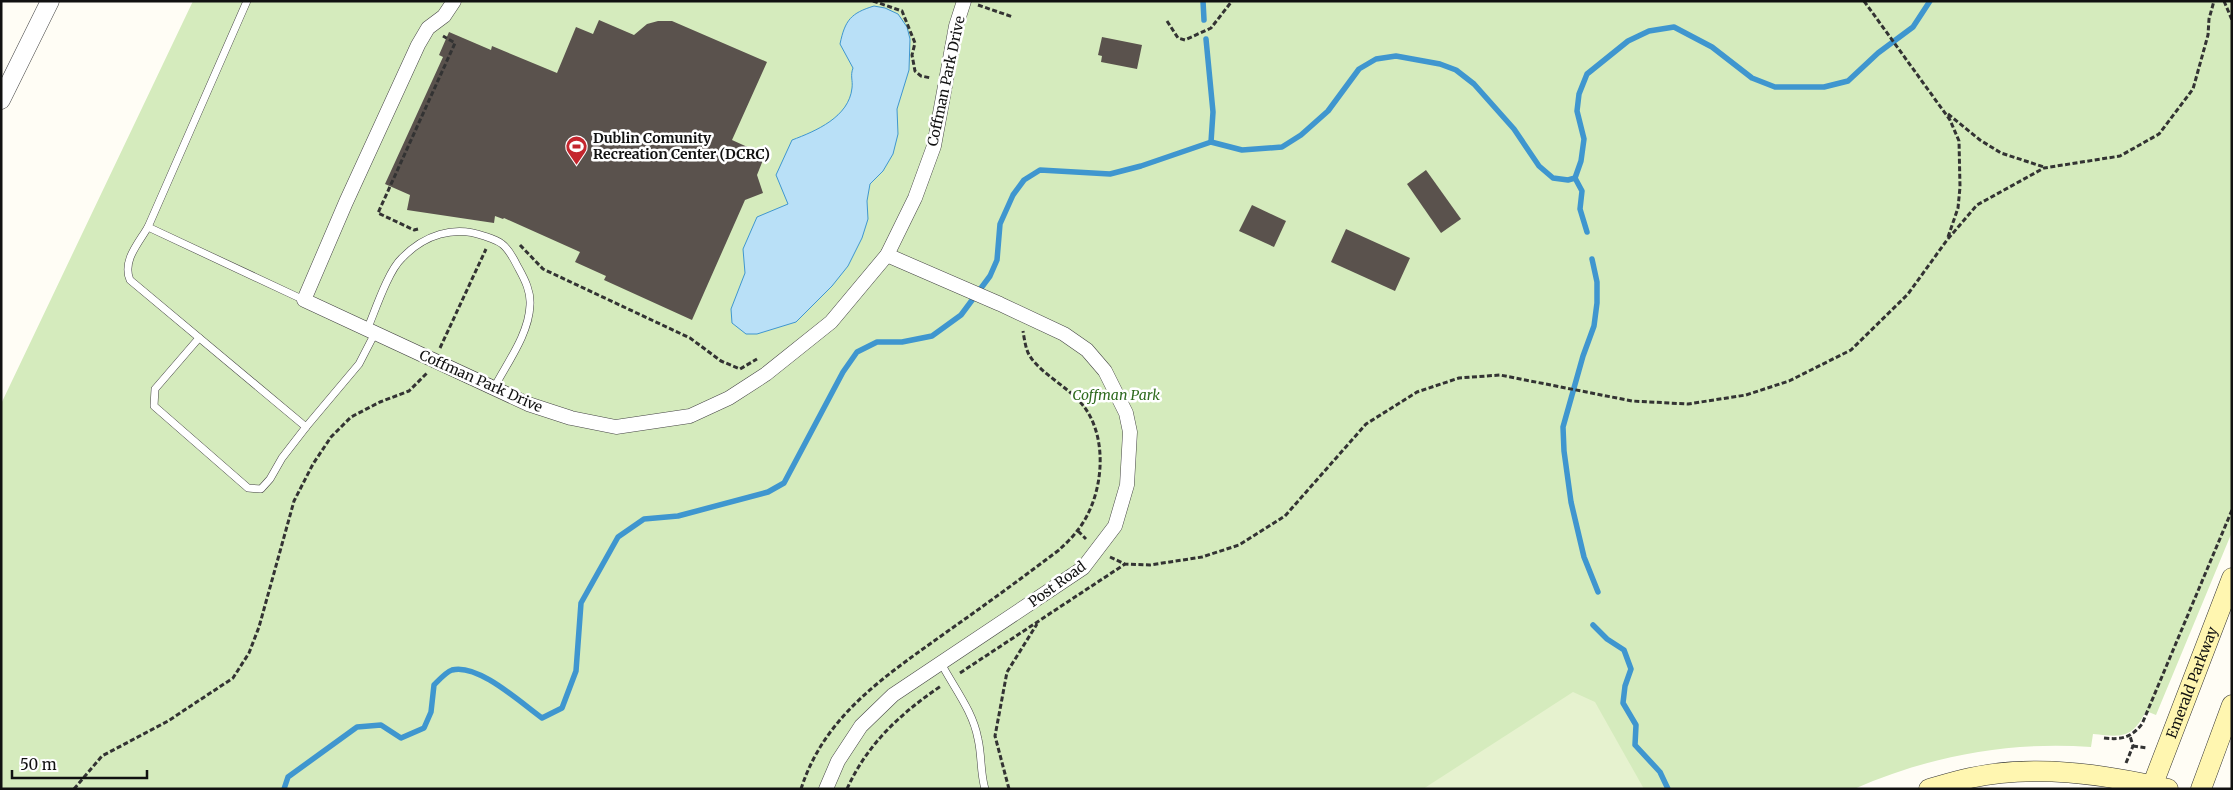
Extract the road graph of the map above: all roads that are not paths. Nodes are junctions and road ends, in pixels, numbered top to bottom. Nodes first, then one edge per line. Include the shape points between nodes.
1 (50, 1) edge
2 (247, 1) edge
3 (454, 1) edge
4 (969, 2) edge
5 (1, 100) edge
6 (148, 227) junction
7 (887, 255) junction
8 (304, 300) junction
9 (371, 332) junction
10 (199, 338) junction
11 (494, 388) junction
12 (306, 427) junction
13 (2232, 578) edge
14 (941, 663) junction
15 (2232, 705) edge
16 (2157, 788) edge
17 (826, 789) edge
18 (985, 789) edge
19 (1929, 789) edge
20 (2201, 789) edge

1 - 5 street
2 - 6 lane
3 - 8 street via 444,16 428,28 418,45
4 - 7 street, Coffman Park Drive via 956,26 934,146 915,198
6 - 8 lane
6 - 10 lane via 128,260 126,270 130,280
7 - 11 street, Coffman Park Drive via 831,322 766,374 729,398 690,416 616,427 528,404
7 - 14 street, Post Road via 1064,334 1087,350 1105,371 1126,413 1130,432 1127,485 1115,526 1083,568
8 - 9 street, Coffman Park Drive
9 - 11 street, Coffman Park Drive
9 - 11 lane via 400,259 414,246 453,230 471,231 491,238 510,251 524,278 530,300 527,323
9 - 12 lane via 359,364
10 - 12 lane
10 - 12 lane via 155,388 154,406 248,488 261,489
13 - 16 main road, Emerald Parkway
14 - 17 street, Post Road via 893,695 861,726 838,761
14 - 18 lane via 970,712 978,739
15 - 20 main road
16 - 19 main road via 2085,774 2048,772 1971,777

